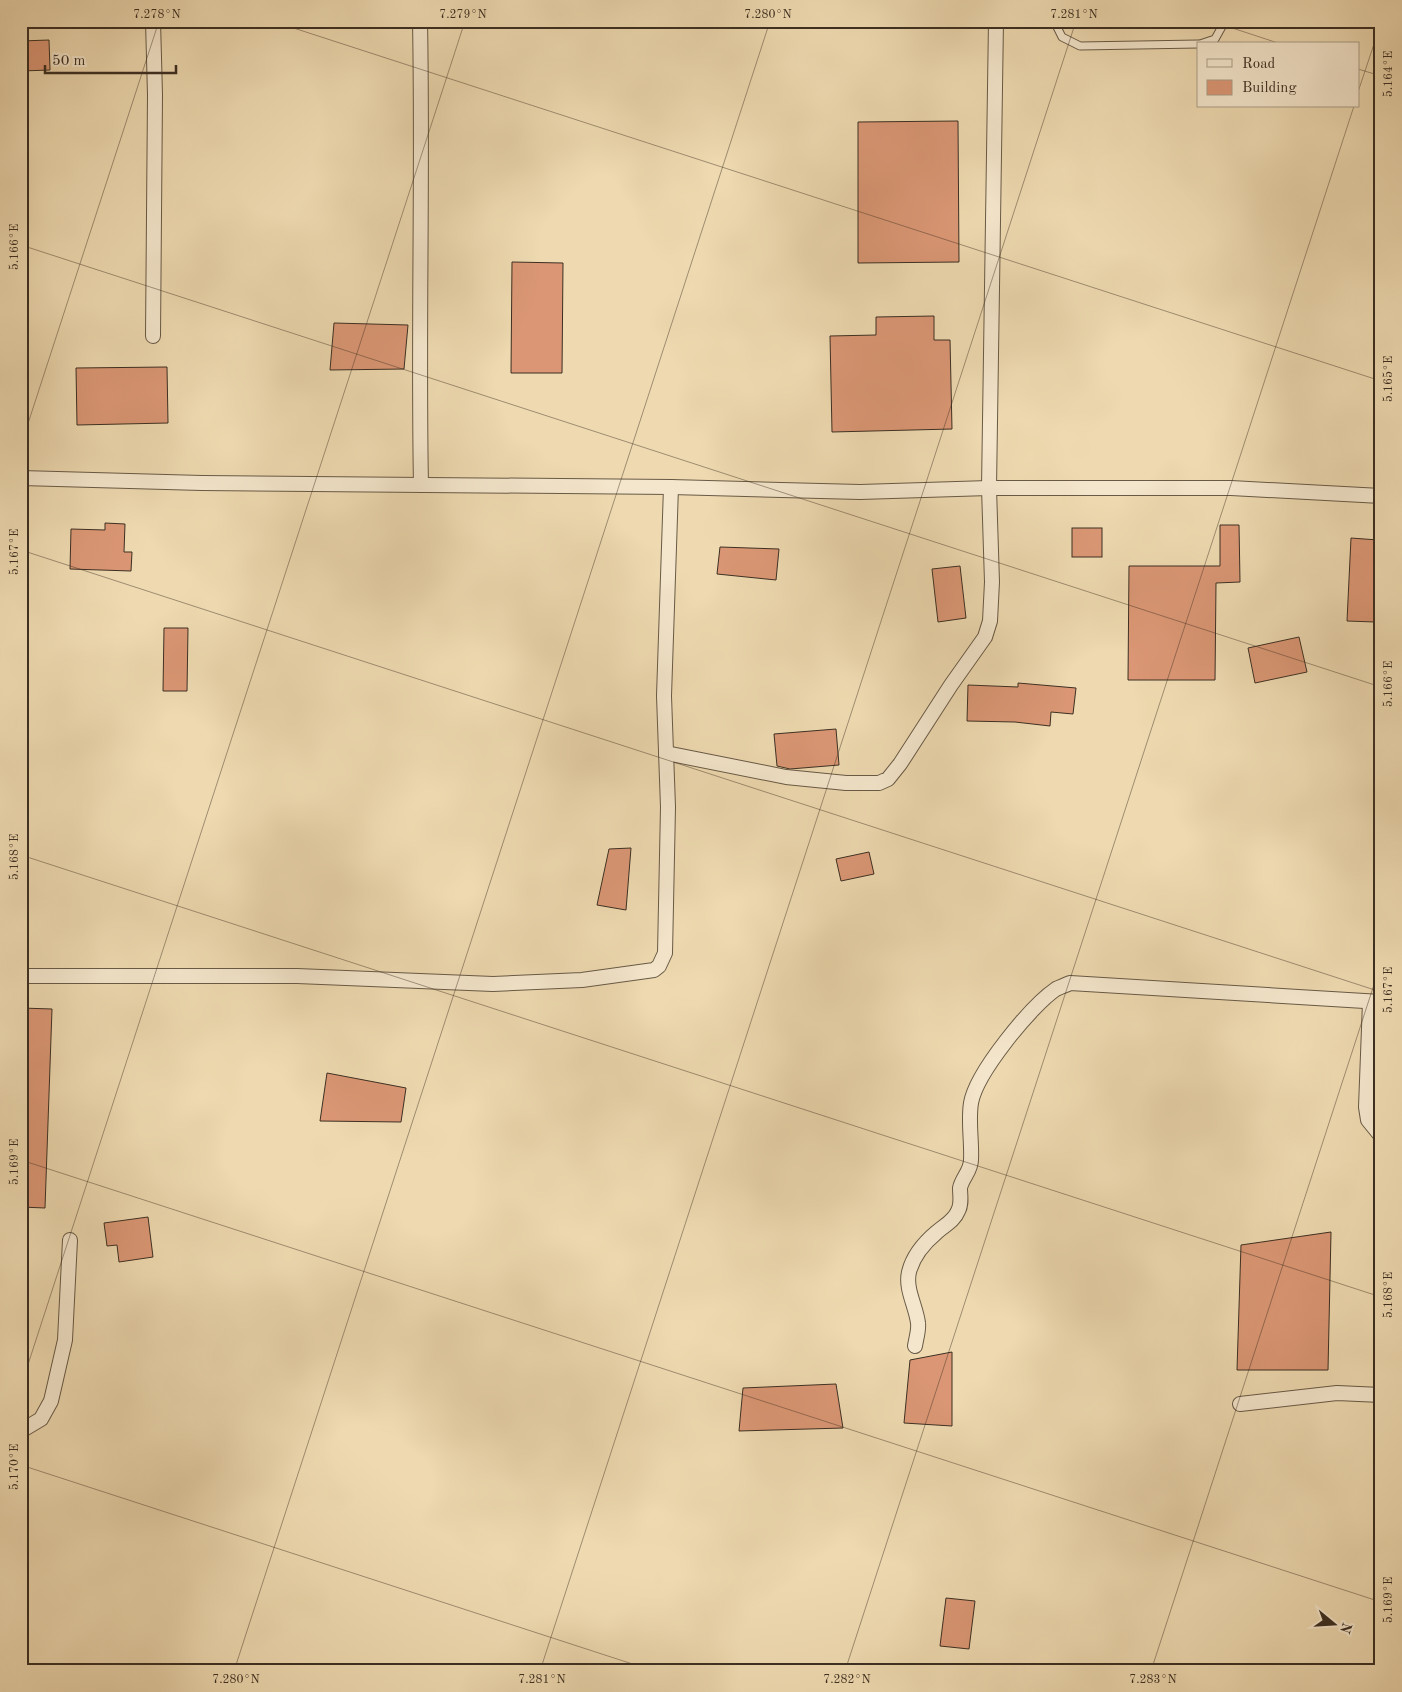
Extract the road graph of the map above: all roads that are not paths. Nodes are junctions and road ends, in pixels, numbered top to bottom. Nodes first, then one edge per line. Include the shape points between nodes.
1 (153, 21) edge
2 (420, 21) edge
3 (996, 21) edge
4 (1054, 21) edge
5 (1225, 21) edge
6 (1205, 42) edge
7 (1197, 44) edge
8 (153, 336) dead end
9 (21, 478) edge
10 (421, 485) junction
11 (671, 487) junction
12 (989, 488) junction
13 (1381, 496) edge
14 (666, 753) junction
15 (21, 976) edge
16 (1375, 1002) edge
17 (1381, 1136) edge
18 (70, 1240) dead end
19 (915, 1346) dead end
20 (1381, 1395) edge
21 (1240, 1404) dead end
22 (21, 1431) edge

1 - 8 street
2 - 10 street
3 - 12 street
4 - 7 lane via 1062,37 1080,46
5 - 6 lane via 1215,39
9 - 10 street
10 - 11 street
11 - 12 street via 860,492
11 - 14 street via 664,696
12 - 13 street via 1231,488
12 - 14 street via 992,582 990,621 985,637 888,779 879,783 846,783 786,776
14 - 15 street via 665,953 654,970 582,980 493,984 297,976
16 - 17 street via 1366,1107 1368,1120
16 - 19 street via 1070,984 1057,988 1018,1026 980,1081 971,1102 971,1162 961,1184 959,1210 952,1221 927,1240 909,1272 918,1326
18 - 22 street via 65,1340 51,1401 41,1419
20 - 21 street via 1337,1393

